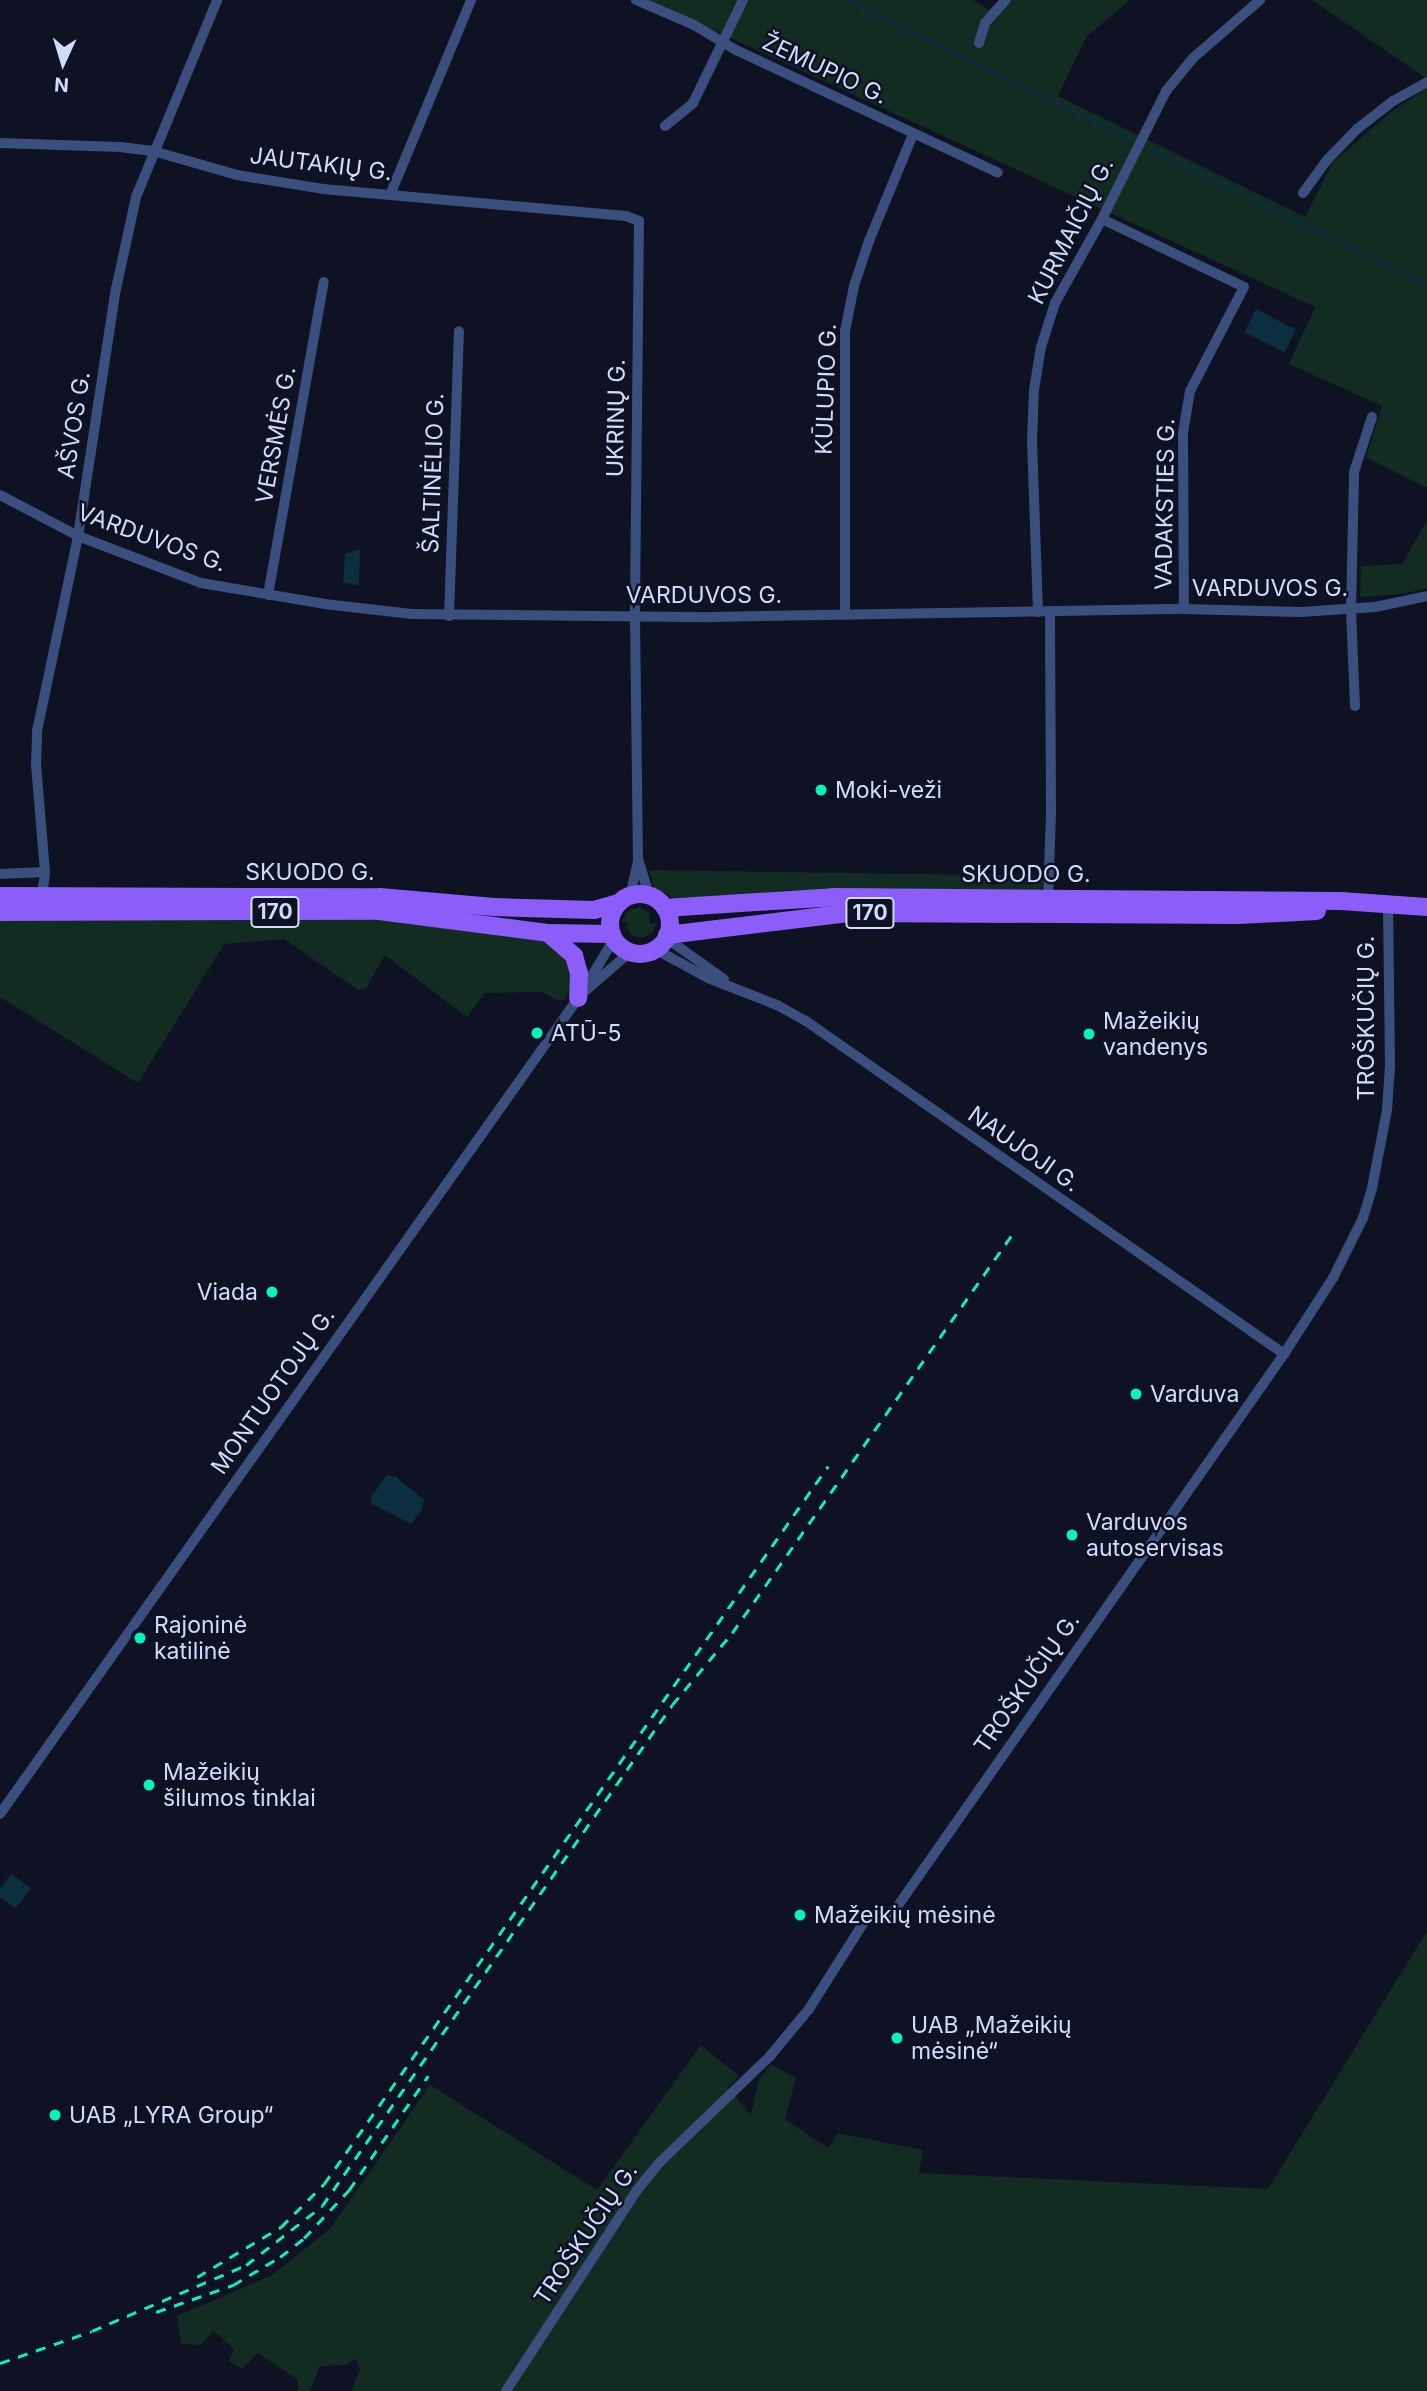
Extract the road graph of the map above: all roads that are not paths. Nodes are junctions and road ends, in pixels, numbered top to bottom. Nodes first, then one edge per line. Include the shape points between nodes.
1 (217, 0) edge
2 (471, 0) edge
3 (636, 0) edge
4 (743, 0) edge
5 (1006, 0) edge
6 (1260, 0) edge
7 (722, 40) junction
8 (979, 43) dead end
9 (1427, 82) edge
10 (665, 126) dead end
11 (914, 134) junction
12 (0, 143) edge
13 (153, 151) junction
14 (998, 173) dead end
15 (1303, 193) dead end
16 (390, 195) junction
17 (1102, 219) junction
18 (639, 221) joint
19 (324, 282) dead end
20 (459, 331) dead end
21 (1372, 417) dead end
22 (0, 495) edge
23 (78, 536) junction
24 (268, 595) junction
25 (1427, 597) edge
26 (1184, 609) junction
27 (1350, 609) junction
28 (1044, 612) junction
29 (845, 615) junction
30 (449, 616) junction
31 (635, 617) junction
32 (1355, 706) dead end
33 (638, 859) junction
34 (46, 872) junction
35 (0, 874) edge
36 (0, 896) edge
37 (649, 896) junction
38 (1048, 899) junction
39 (624, 900) junction
40 (41, 904) junction
41 (1388, 906) junction
42 (1427, 907) edge
43 (665, 908) junction
44 (0, 912) edge
45 (548, 933) junction
46 (613, 937) junction
47 (663, 941) junction
48 (630, 952) junction
49 (580, 996) junction
50 (1284, 1354) junction
51 (0, 1814) edge
52 (506, 2391) edge

1 - 13 street, AŠVOS G.
2 - 16 street
3 - 7 street, ŽEMUPIO G.
4 - 7 street
5 - 8 street via 985,23
6 - 17 street, KURMAIČIŲ G. via 1193,58 1166,91
7 - 10 street via 693,103
7 - 11 street, ŽEMUPIO G.
9 - 15 street via 1357,129
11 - 14 street, ŽEMUPIO G.
11 - 29 street, KŪLUPIO G. via 869,241 845,331
12 - 13 street, JAUTAKIŲ G. via 50,142
13 - 16 street, JAUTAKIŲ G. via 237,175
13 - 23 street, AŠVOS G. via 136,197 116,289
16 - 18 street, JAUTAKIŲ G. via 626,216
17 - 26 street, VADAKSTIES G. via 1244,288 1190,391 1182,433
17 - 28 street, KURMAIČIŲ G. via 1055,303 1041,347 1032,441
18 - 31 street, UKRINŲ G.
19 - 24 street, VERSMĖS G.
20 - 30 street, ŠALTINĖLIO G.
21 - 27 street via 1354,472
22 - 23 street, VARDUVOS G.
23 - 24 street, VARDUVOS G. via 201,583
23 - 34 street, AŠVOS G. via 37,731
24 - 30 street, VARDUVOS G.
25 - 27 street, VARDUVOS G.
26 - 27 street, VARDUVOS G.
26 - 28 street, VARDUVOS G.
27 - 32 street
28 - 29 street, VARDUVOS G.
28 - 38 street, KURMAIČIŲ G. via 1051,812
29 - 31 street, VARDUVOS G.
30 - 31 street, VARDUVOS G.
31 - 33 street, UKRINŲ G.
33 - 37 street
33 - 39 street
34 - 35 street
34 - 40 street, AŠVOS G.
36 - 40 main road, SKUODO G. / 170
37 - 39 main road
37 - 43 main road
38 - 41 main road, SKUODO G. / 170 via 1341,901
38 - 43 main road, SKUODO G. / 170 via 805,897
39 - 40 main road, SKUODO G. / 170 via 594,910 380,897
39 - 46 main road via 610,921
40 - 44 main road, SKUODO G. / 170
40 - 45 main road, SKUODO G. / 170 via 379,911
41 - 42 main road, SKUODO G. / 170
41 - 47 main road, SKUODO G. / 170 via 1238,915 822,914
41 - 50 street, TROŠKUČIŲ G. via 1390,1066 1380,1157 1349,1249
43 - 47 main road via 669,924
45 - 46 main road, SKUODO G. / 170
45 - 49 main road via 574,956
46 - 48 main road
46 - 49 street, MONTUOTOJŲ G.
47 - 48 main road via 643,954
47 - 50 street, NAUJOJI G. via 708,978 806,1021
48 - 49 street, MONTUOTOJŲ G.
49 - 51 street, MONTUOTOJŲ G.
50 - 52 street, TROŠKUČIŲ G. via 897,1907 887,1915 866,1919 808,2008 770,2056 637,2190

